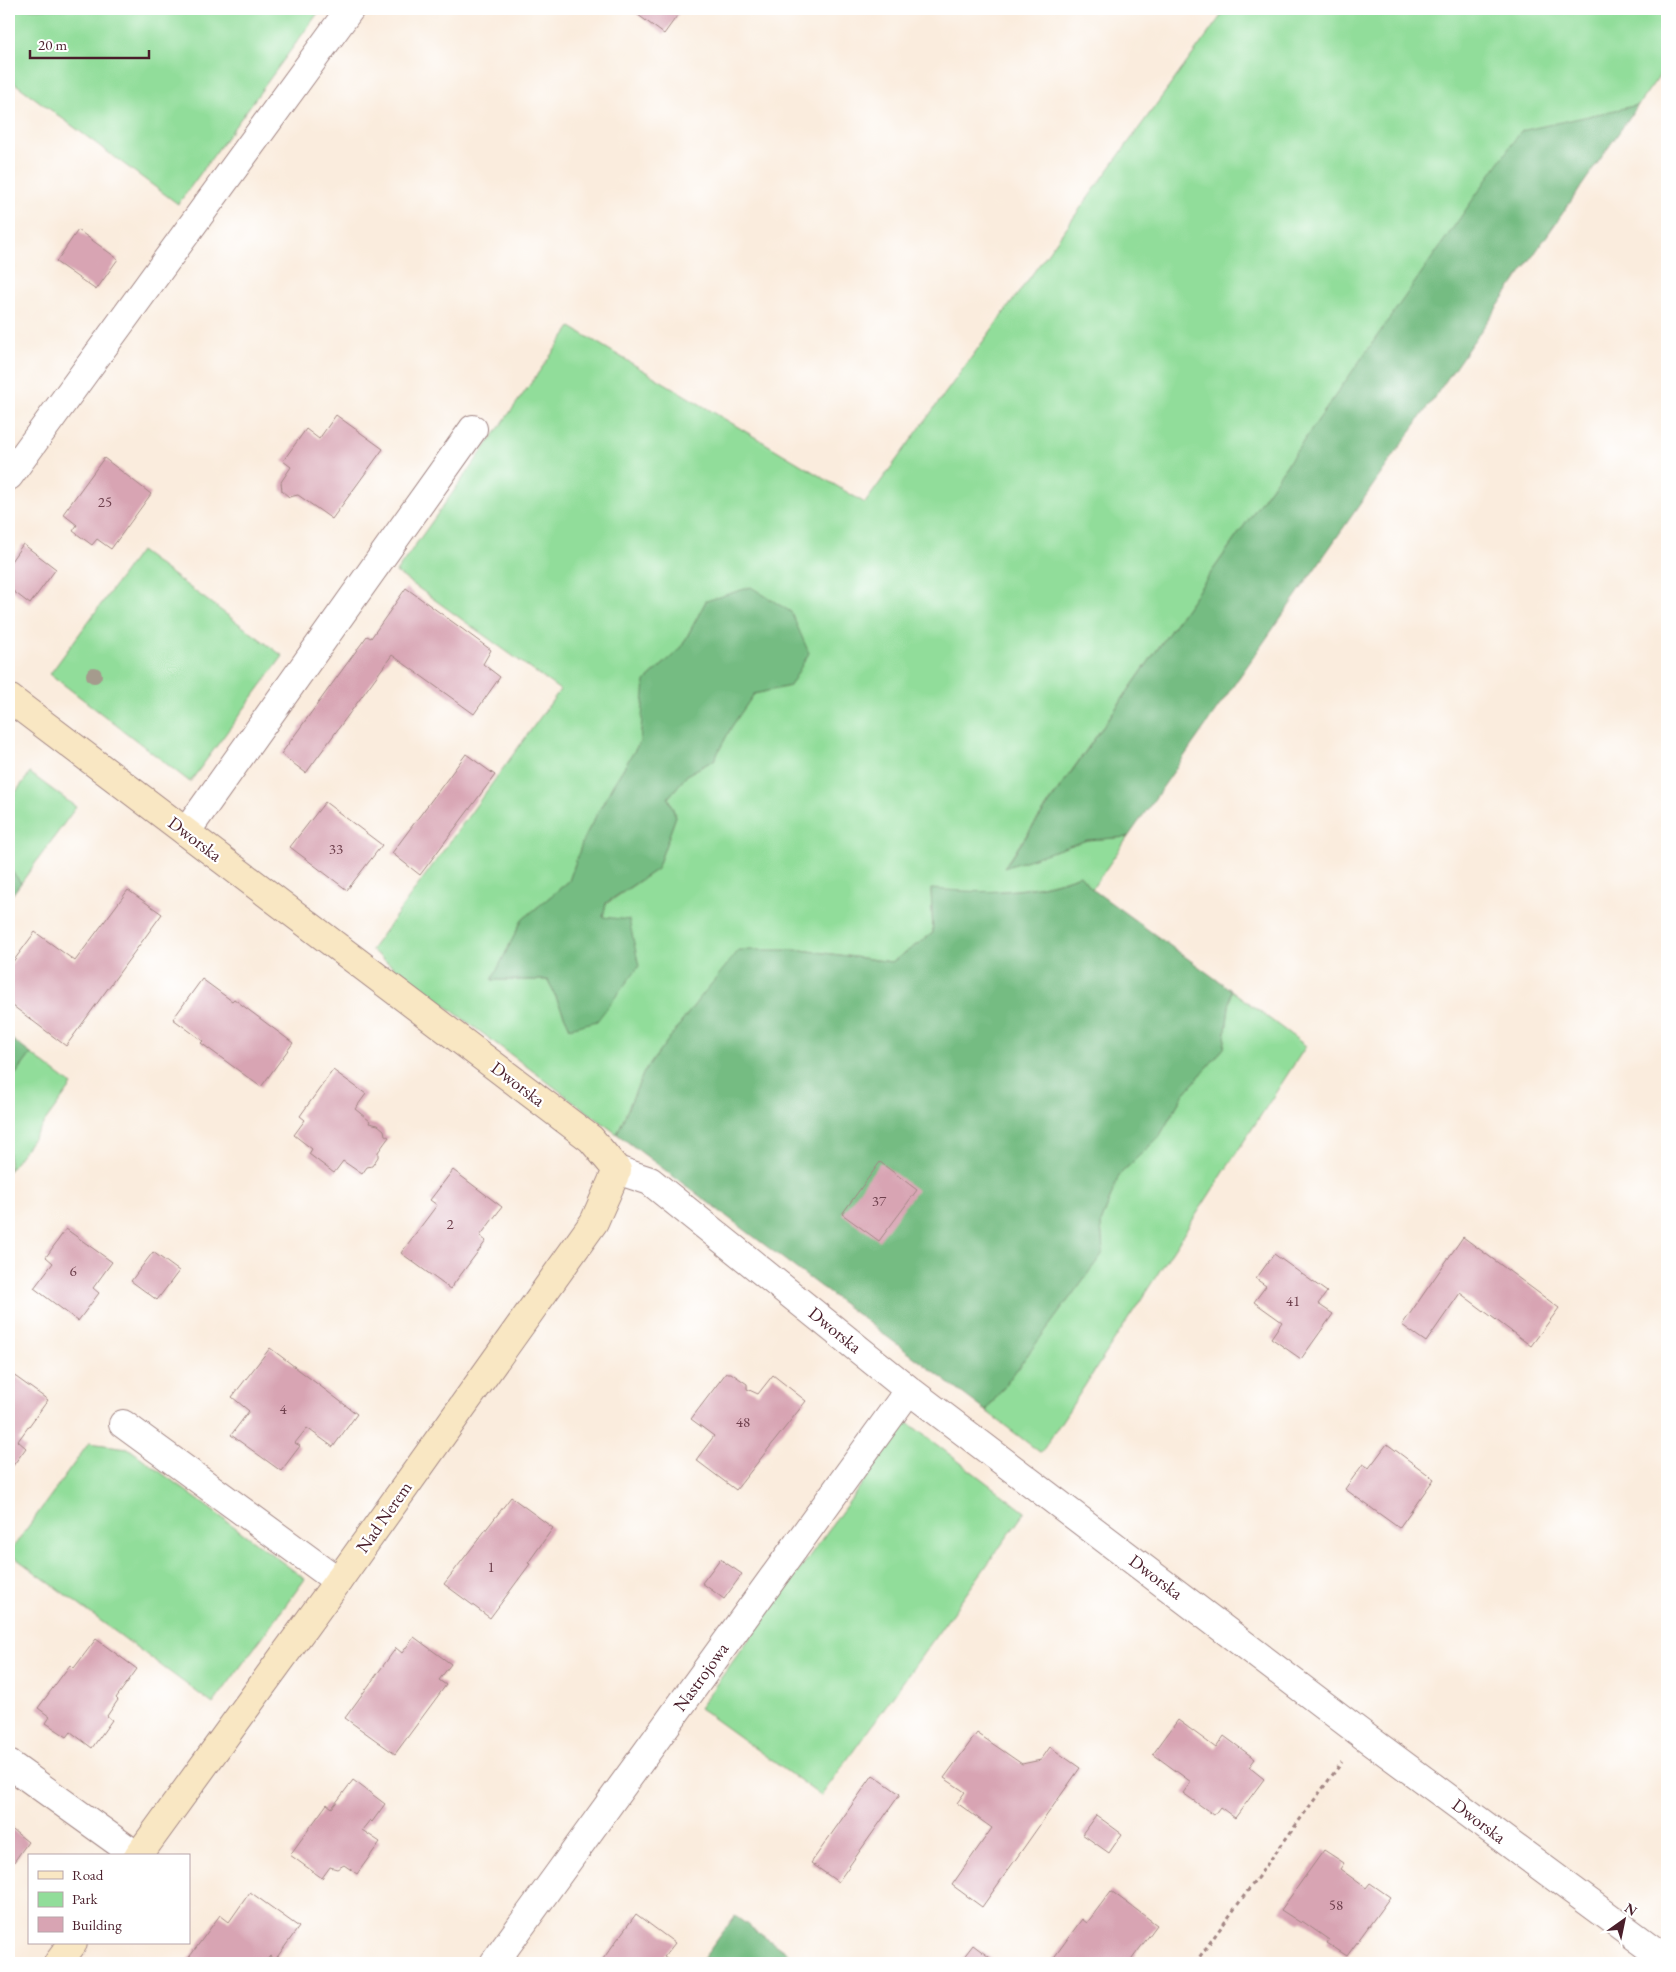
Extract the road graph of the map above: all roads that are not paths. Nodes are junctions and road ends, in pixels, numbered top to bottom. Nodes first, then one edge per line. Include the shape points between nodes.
1 (350, 9) edge
2 (473, 429) dead end
3 (9, 476) edge
4 (9, 698) edge
5 (186, 832) junction
6 (617, 1170) junction
7 (909, 1390) junction
8 (123, 1424) dead end
9 (338, 1581) junction
10 (9, 1764) edge
11 (135, 1854) edge
12 (139, 1854) edge
13 (72, 1944) edge
14 (1667, 1960) edge
15 (58, 1963) edge
16 (494, 1963) edge

1 - 3 street
2 - 5 street
4 - 5 street, Dworska
5 - 6 street, Dworska via 591,1139
6 - 7 street, Dworska via 650,1181
6 - 9 street, Nad Nerem via 594,1222
7 - 14 street, Dworska via 1363,1735
7 - 16 street, Nastrojowa
8 - 9 street
9 - 12 street, Nad Nerem
10 - 11 street
13 - 15 street

